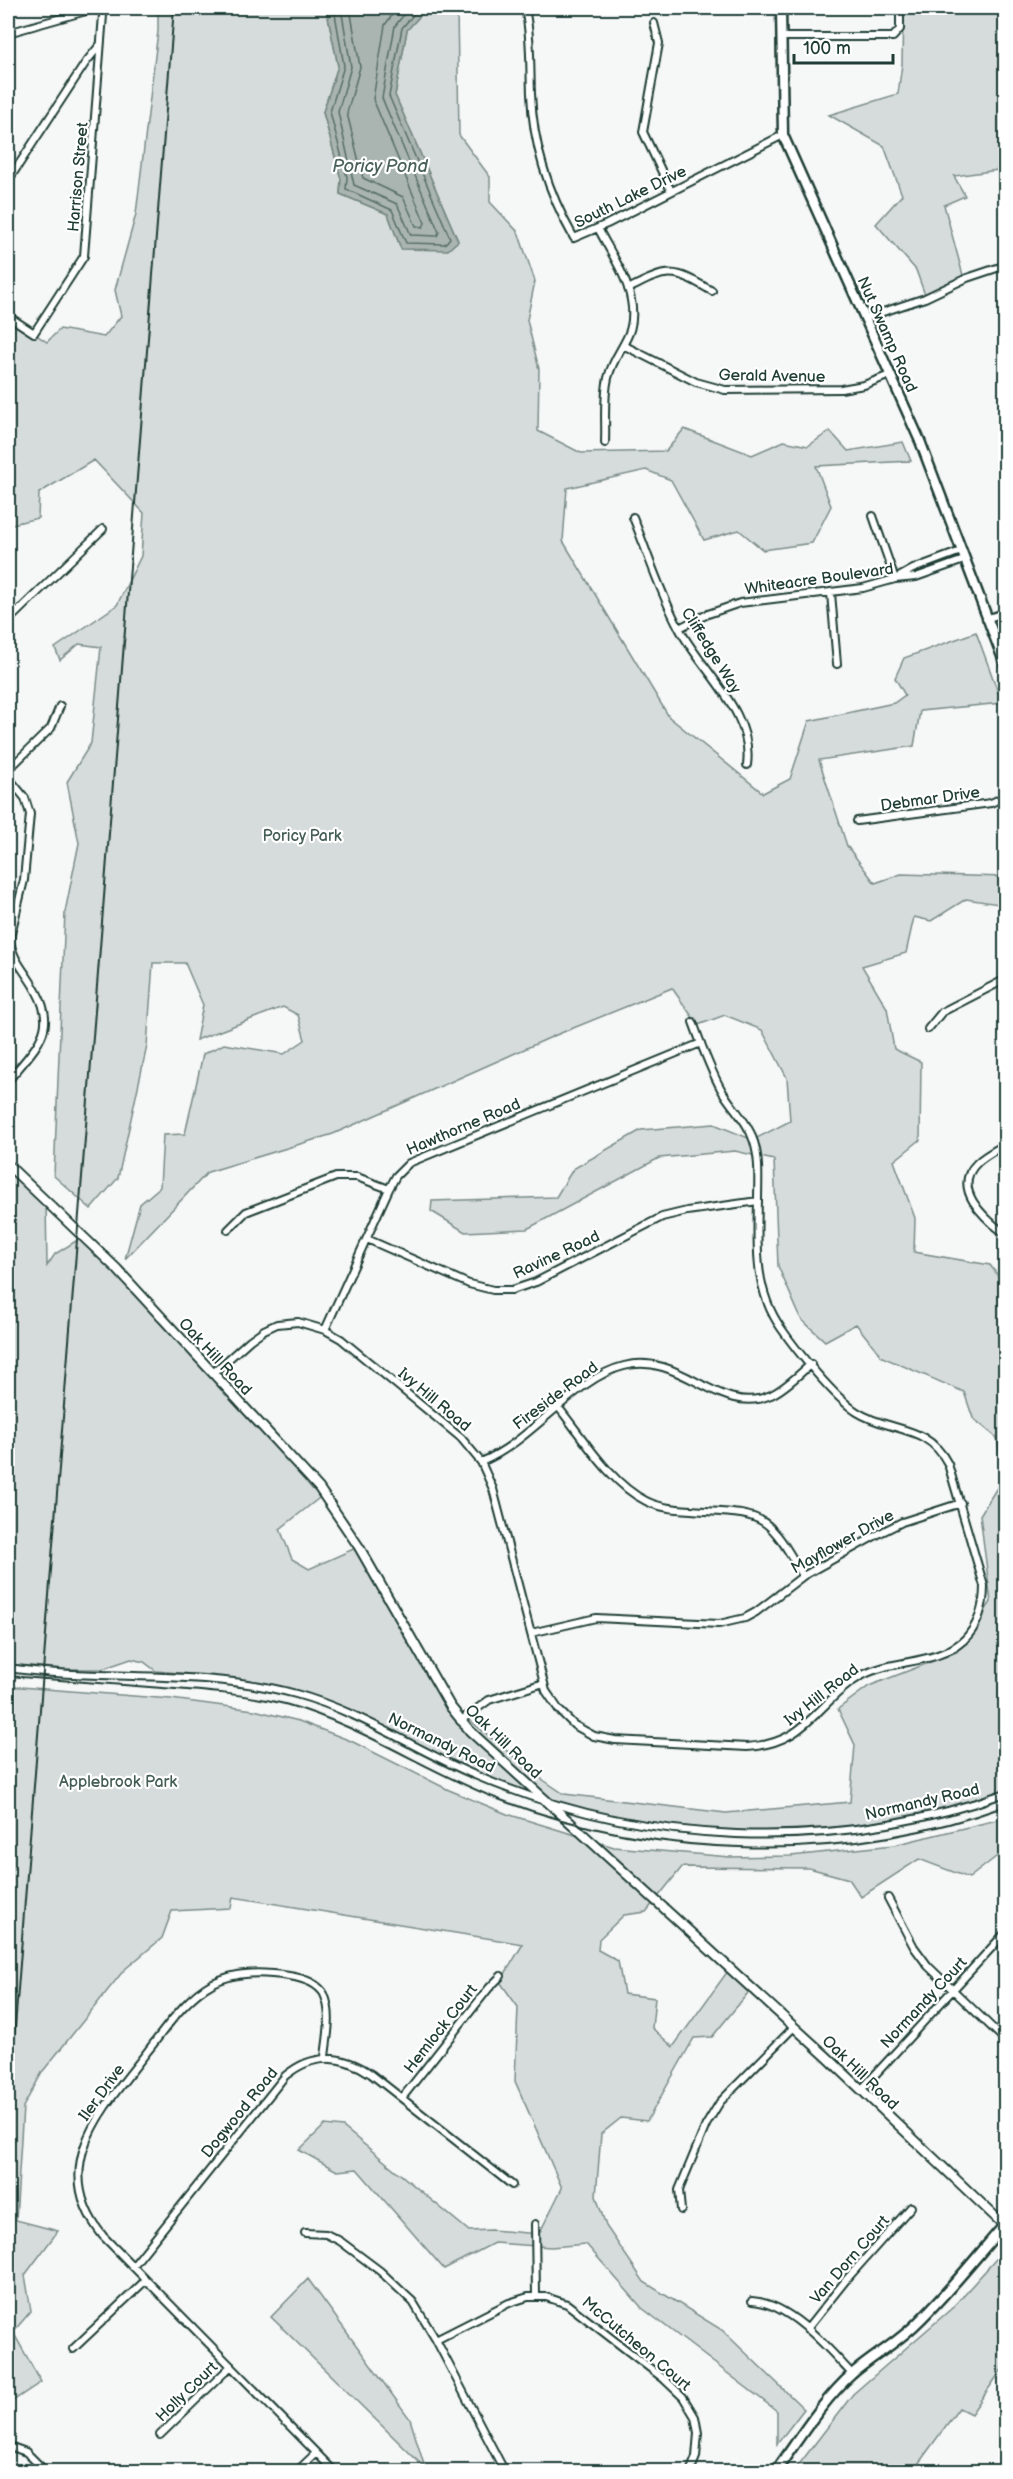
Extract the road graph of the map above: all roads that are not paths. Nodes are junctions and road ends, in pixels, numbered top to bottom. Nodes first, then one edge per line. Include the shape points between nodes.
1 (525, 8) edge
2 (781, 8) edge
3 (900, 8) edge
4 (654, 23) dead end
5 (8, 33) edge
6 (781, 37) junction
7 (101, 44) junction
8 (783, 135) junction
9 (8, 181) edge
10 (671, 191) junction
11 (598, 228) junction
12 (1005, 265) edge
13 (628, 289) junction
14 (712, 291) dead end
15 (8, 316) edge
16 (865, 318) junction
17 (625, 346) junction
18 (890, 375) junction
19 (605, 443) dead end
20 (873, 516) dead end
21 (633, 517) dead end
22 (103, 529) dead end
23 (961, 551) junction
24 (964, 560) junction
25 (895, 579) junction
26 (831, 593) junction
27 (1005, 612) edge
28 (986, 618) junction
29 (8, 621) edge
30 (679, 628) junction
31 (837, 664) dead end
32 (1005, 667) edge
33 (60, 706) dead end
34 (747, 765) dead end
35 (8, 770) edge
36 (8, 777) edge
37 (1005, 796) edge
38 (857, 821) dead end
39 (1005, 979) edge
40 (693, 1022) dead end
41 (928, 1029) dead end
42 (701, 1043) junction
43 (8, 1081) edge
44 (1005, 1144) edge
45 (8, 1165) edge
46 (389, 1190) junction
47 (758, 1201) junction
48 (228, 1230) dead end
49 (1004, 1233) edge
50 (367, 1239) junction
51 (325, 1330) junction
52 (811, 1364) junction
53 (213, 1373) junction
54 (559, 1408) junction
55 (481, 1462) junction
56 (961, 1503) junction
57 (803, 1576) junction
58 (531, 1633) junction
59 (8, 1668) edge
60 (544, 1683) junction
61 (460, 1720) junction
62 (1005, 1794) edge
63 (550, 1803) junction
64 (888, 1898) dead end
65 (1005, 1932) edge
66 (501, 1976) dead end
67 (952, 1991) junction
68 (794, 2027) junction
69 (1005, 2041) edge
70 (325, 2057) junction
71 (861, 2090) junction
72 (402, 2098) junction
73 (512, 2185) dead end
74 (911, 2207) dead end
75 (681, 2210) dead end
76 (535, 2224) dead end
77 (1005, 2225) edge
78 (305, 2234) dead end
79 (133, 2266) junction
80 (146, 2280) junction
81 (536, 2295) junction
82 (752, 2301) dead end
83 (807, 2330) junction
84 (436, 2340) junction
85 (73, 2349) dead end
86 (231, 2366) junction
87 (852, 2374) junction
88 (160, 2435) dead end
89 (9, 2446) dead end
90 (316, 2453) junction
91 (46, 2472) edge
92 (296, 2472) edge
93 (335, 2472) edge
94 (505, 2472) edge
95 (690, 2472) edge
96 (775, 2472) edge

1 - 11 street, South Lake Drive via 533,117 542,164 574,238
2 - 6 main road, Nut Swamp Road
3 - 6 street via 900,29 890,38
4 - 10 street via 659,43 643,132
5 - 7 street, Harrison Street via 101,9
6 - 8 main road, Nut Swamp Road
7 - 9 street
7 - 15 street, Harrison Street via 84,256 34,333
8 - 10 street, South Lake Drive
8 - 16 main road, Nut Swamp Road
10 - 11 street, South Lake Drive
11 - 13 street
12 - 16 street
13 - 14 street via 670,273
13 - 17 street via 633,317
16 - 18 main road, Nut Swamp Road
17 - 18 street, Gerald Avenue via 696,382 725,390 841,389
17 - 19 street via 610,369 606,385
18 - 23 main road, Nut Swamp Road via 920,441
20 - 25 street
21 - 30 street, Cliffedge Way
22 - 29 street
23 - 24 main road, Nut Swamp Road
23 - 25 street
24 - 25 street, Whiteacre Boulevard via 916,577
24 - 28 main road, Nut Swamp Road
25 - 26 street, Whiteacre Boulevard
26 - 30 street, Whiteacre Boulevard via 740,603
26 - 31 street
27 - 28 street
28 - 32 main road, Nut Swamp Road
30 - 34 street, Cliffedge Way via 742,725 748,746
33 - 35 street via 51,728
36 - 43 street via 25,798 30,814 24,880 11,946 42,1001 45,1019 39,1040
37 - 38 street, Debmar Drive via 990,803
39 - 41 street via 942,1012
40 - 42 street, Ivy Hill Road
42 - 46 street, Hawthorne Road via 416,1159 400,1171
42 - 47 street, Ivy Hill Road via 721,1089 754,1140
44 - 49 street via 977,1163 970,1174 968,1189 978,1208
45 - 53 street, Oak Hill Road via 117,1269
46 - 48 street via 357,1177 336,1177 246,1212
46 - 50 street, Hawthorne Road
47 - 50 street, Ravine Road via 663,1217 536,1282 512,1290 469,1284
47 - 52 street, Ivy Hill Road via 761,1286 781,1328
50 - 51 street, Hawthorne Road
51 - 53 street, Ivy Hill Road via 298,1322 277,1324 250,1340
51 - 55 street, Ivy Hill Road via 341,1338 453,1430
52 - 54 street, Fireside Road via 776,1392 750,1400 721,1394 665,1366 628,1365 599,1376
52 - 56 street, Ivy Hill Road via 856,1411 915,1432 935,1445 948,1464
53 - 61 street, Oak Hill Road via 333,1507
54 - 55 street, Fireside Road via 522,1438
54 - 57 street via 627,1489 661,1507 747,1514 763,1521 777,1532
55 - 58 street, Ivy Hill Road via 493,1489
56 - 57 street, Mayflower Drive via 902,1522
56 - 60 street, Ivy Hill Road via 984,1586 980,1613 971,1632 943,1654 860,1677 808,1724 786,1738 747,1747 605,1739 585,1732 567,1719
57 - 58 street, Mayflower Drive via 756,1612 731,1622 596,1617
58 - 60 street, Ivy Hill Road
59 - 63 street, Normandy Road via 206,1679 294,1693 343,1709 469,1772
60 - 61 street via 489,1700
61 - 63 street, Oak Hill Road
62 - 63 street, Normandy Road via 891,1824 763,1836 651,1827
63 - 68 street, Oak Hill Road
64 - 67 street via 914,1947
65 - 67 street, Normandy Court
66 - 72 street, Hemlock Court
67 - 69 street
67 - 71 street, Normandy Court
68 - 71 street, Oak Hill Road
68 - 75 street via 720,2102 678,2190
70 - 72 street via 364,2069
70 - 79 street, Dogwood Road via 285,2076
70 - 79 street, Iler Drive via 329,2017 326,2002 320,1988 302,1978 263,1973 236,1975 211,1984 183,2008 96,2118 81,2157 81,2188 90,2217
71 - 77 street, Oak Hill Road
72 - 73 street
74 - 83 street, Van Dorn Court
76 - 81 street
77 - 87 main road via 915,2325
78 - 84 street via 315,2232 332,2237 380,2271 413,2302
79 - 80 street, Iler Drive
80 - 85 street
80 - 86 street, Iler Drive
81 - 84 street via 509,2303
81 - 95 street, McCutcheon Court via 575,2308 683,2397 695,2417 698,2433
82 - 83 street via 773,2305
83 - 87 street
84 - 94 street
86 - 88 street, Holly Court
86 - 90 street, Iler Drive
87 - 96 main road via 818,2412
89 - 91 street via 26,2452
90 - 92 street
90 - 93 street, Iler Drive

